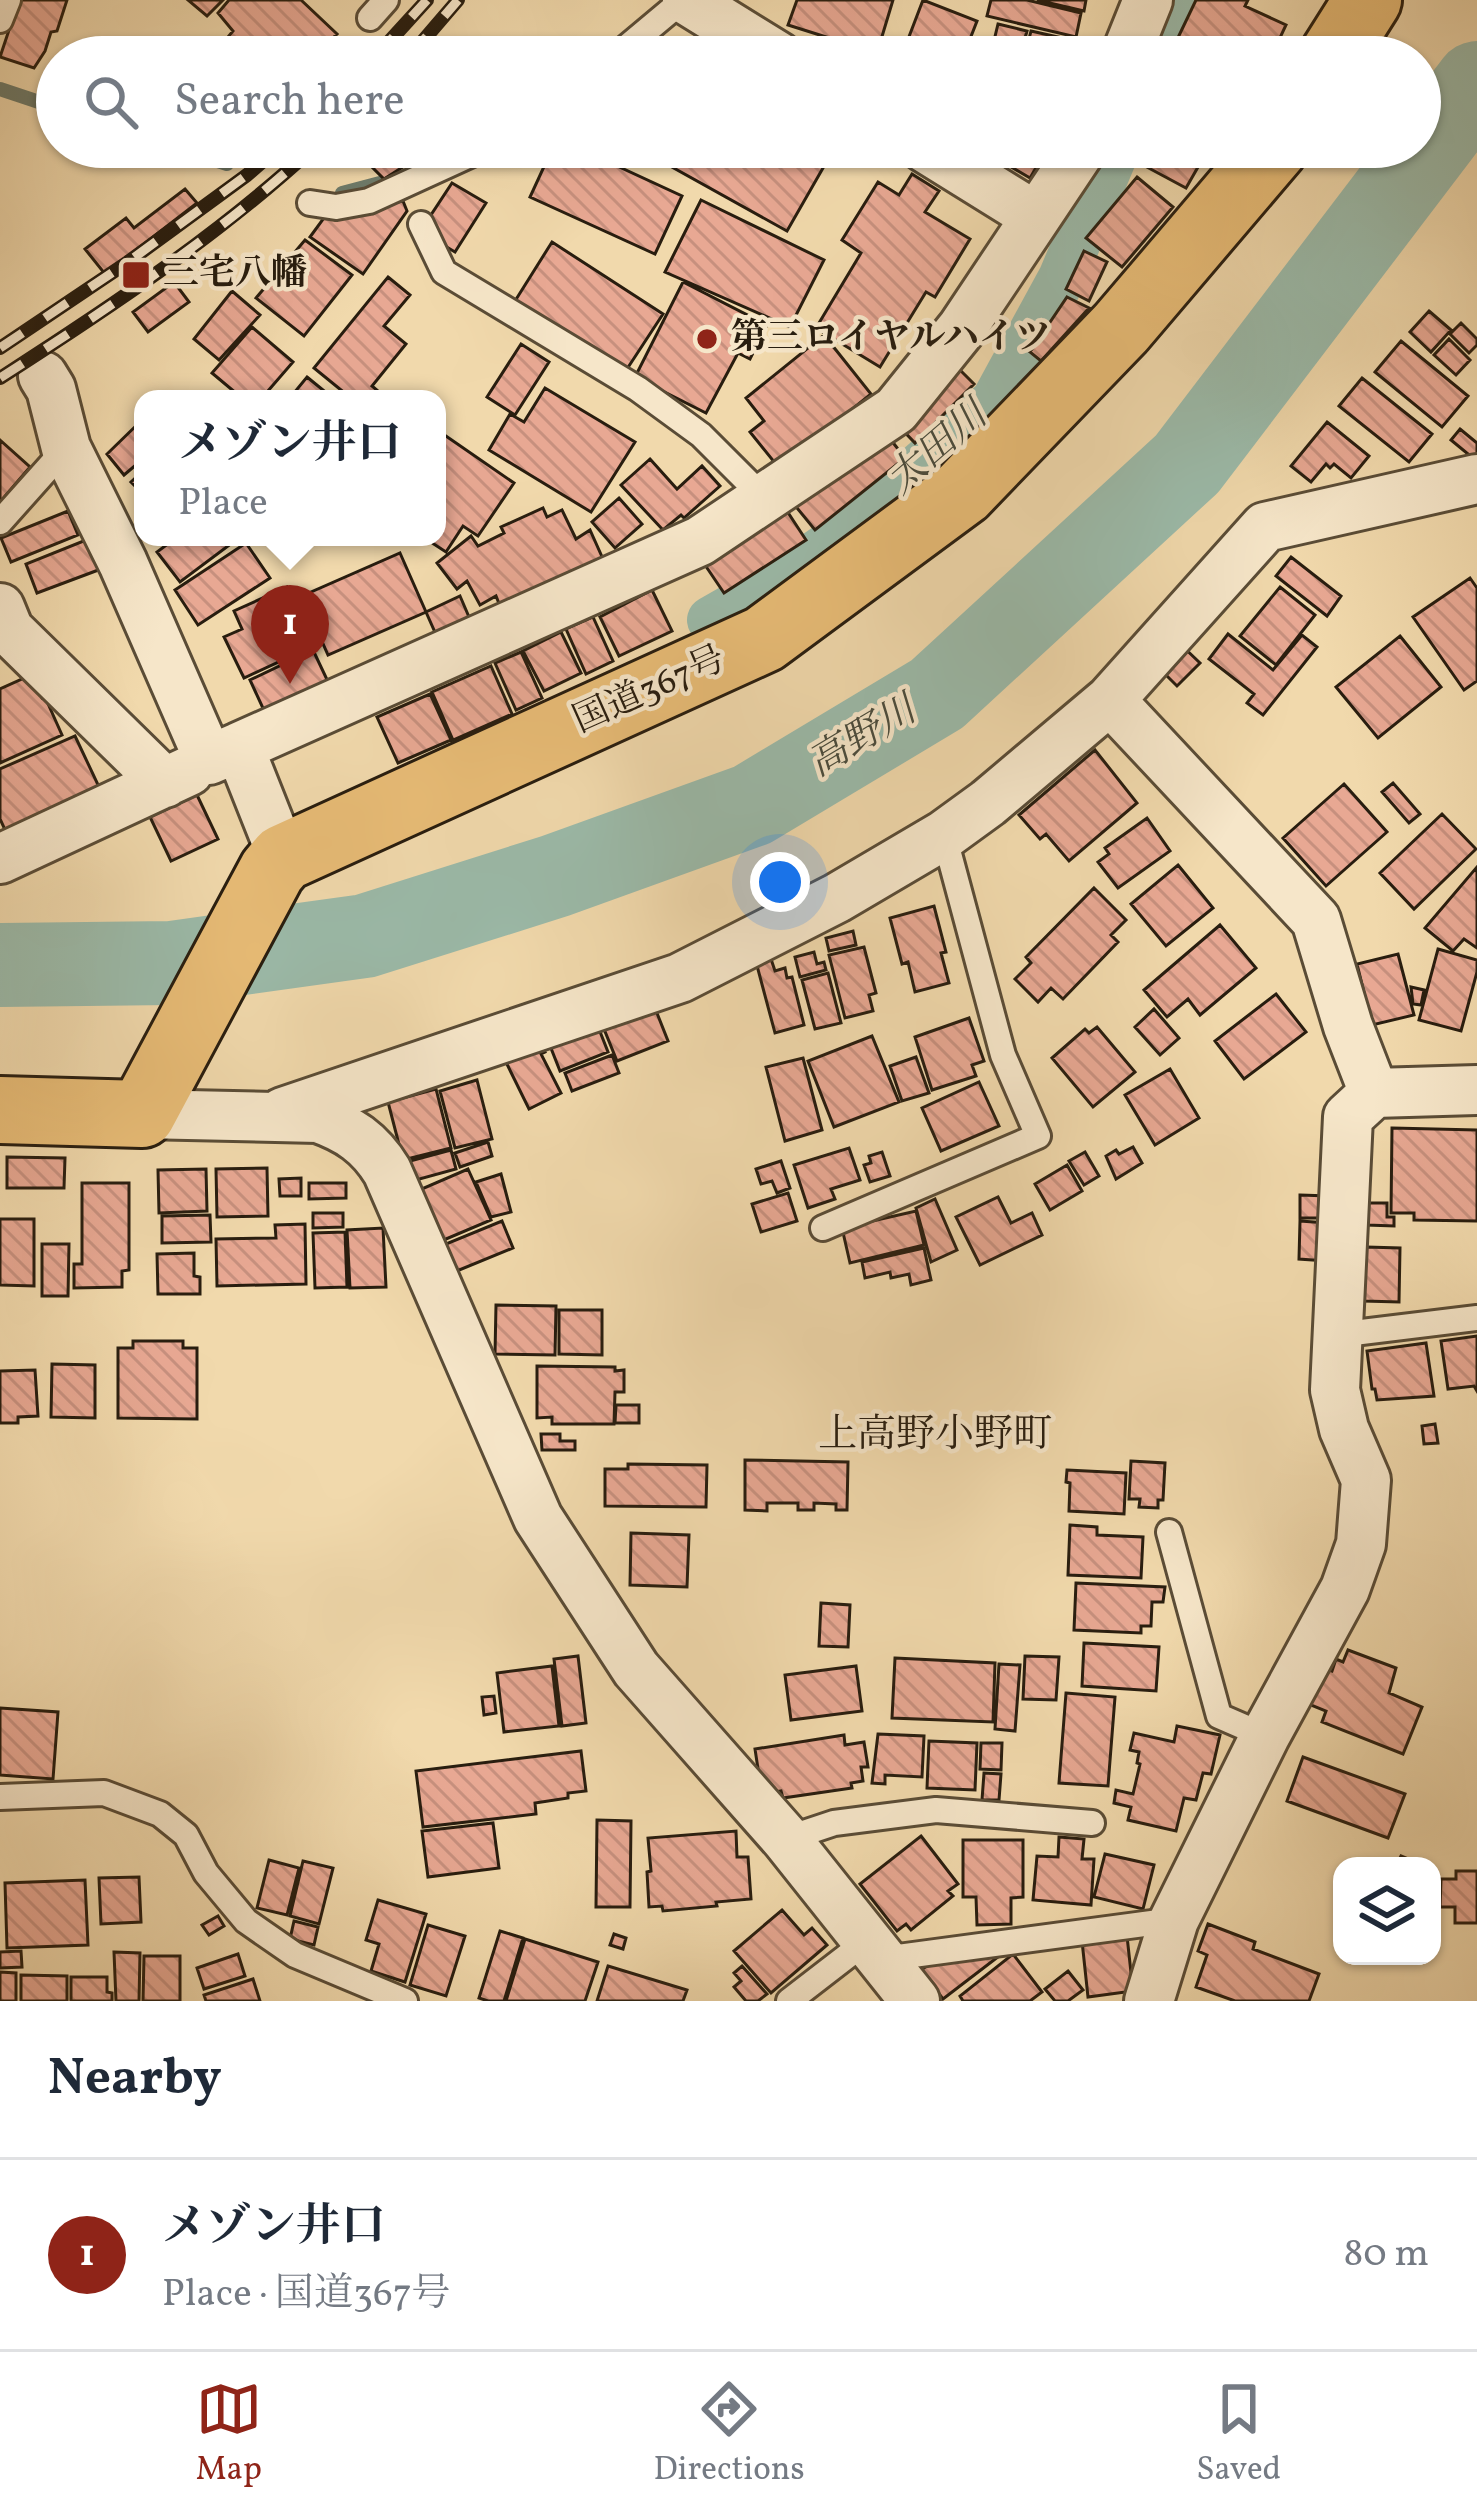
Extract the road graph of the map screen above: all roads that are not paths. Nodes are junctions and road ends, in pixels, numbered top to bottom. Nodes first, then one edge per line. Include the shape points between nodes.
1 (8, 0) edge
2 (684, 0) edge
3 (1148, 0) edge
4 (1368, 0) edge
5 (0, 20) edge
6 (640, 36) edge
7 (744, 36) edge
8 (1133, 36) edge
9 (1345, 36) edge
10 (441, 168) edge
11 (958, 168) edge
12 (1068, 168) edge
13 (1257, 168) edge
14 (310, 203) dead end
15 (1035, 216) junction
16 (421, 224) dead end
17 (43, 376) dead end
18 (66, 448) junction
19 (1477, 479) edge
20 (764, 498) junction
21 (0, 522) edge
22 (0, 608) edge
23 (1110, 700) junction
24 (224, 753) junction
25 (165, 783) junction
26 (944, 835) junction
27 (0, 860) edge
28 (278, 864) junction
29 (1477, 1090) edge
30 (1374, 1093) junction
31 (152, 1097) junction
32 (0, 1109) edge
33 (267, 1117) junction
34 (823, 1228) dead end
35 (1477, 1318) edge
36 (1337, 1335) junction
37 (1169, 1532) dead end
38 (1265, 1736) junction
39 (0, 1798) edge
40 (1092, 1823) dead end
41 (786, 1839) junction
42 (1174, 1920) junction
43 (876, 1949) junction
44 (405, 2001) edge
45 (789, 2001) edge
46 (915, 2001) edge
47 (1148, 2001) edge

1 - 5 lane
2 - 6 lane
2 - 7 street
3 - 8 street
4 - 9 highway
10 - 14 lane via 369,201
11 - 15 street
12 - 15 street
13 - 28 highway, 国道367号 via 1121,328 962,492 764,639
15 - 20 street via 896,410
16 - 20 lane via 444,272 638,389 701,435
17 - 18 street
18 - 21 lane
18 - 24 street
19 - 23 street via 1265,526
20 - 24 street via 700,541
22 - 25 street via 9,630
23 - 26 street
23 - 30 street via 1316,920
24 - 25 street
24 - 28 street
25 - 27 street
26 - 33 street via 680,978
26 - 34 lane via 1003,1054 1038,1136
28 - 31 highway
29 - 30 street
30 - 36 street via 1348,1117
31 - 32 highway
31 - 33 street
33 - 41 street via 318,1118 373,1148 538,1518 636,1670
35 - 36 lane
36 - 38 street via 1335,1390 1366,1480 1361,1544 1346,1588
37 - 38 lane via 1219,1716
38 - 42 street
39 - 44 lane via 104,1793 160,1814 186,1835 246,1921 296,1955
40 - 41 lane via 936,1810 834,1823
41 - 43 street
42 - 43 lane
42 - 47 street
43 - 45 lane
43 - 46 street

